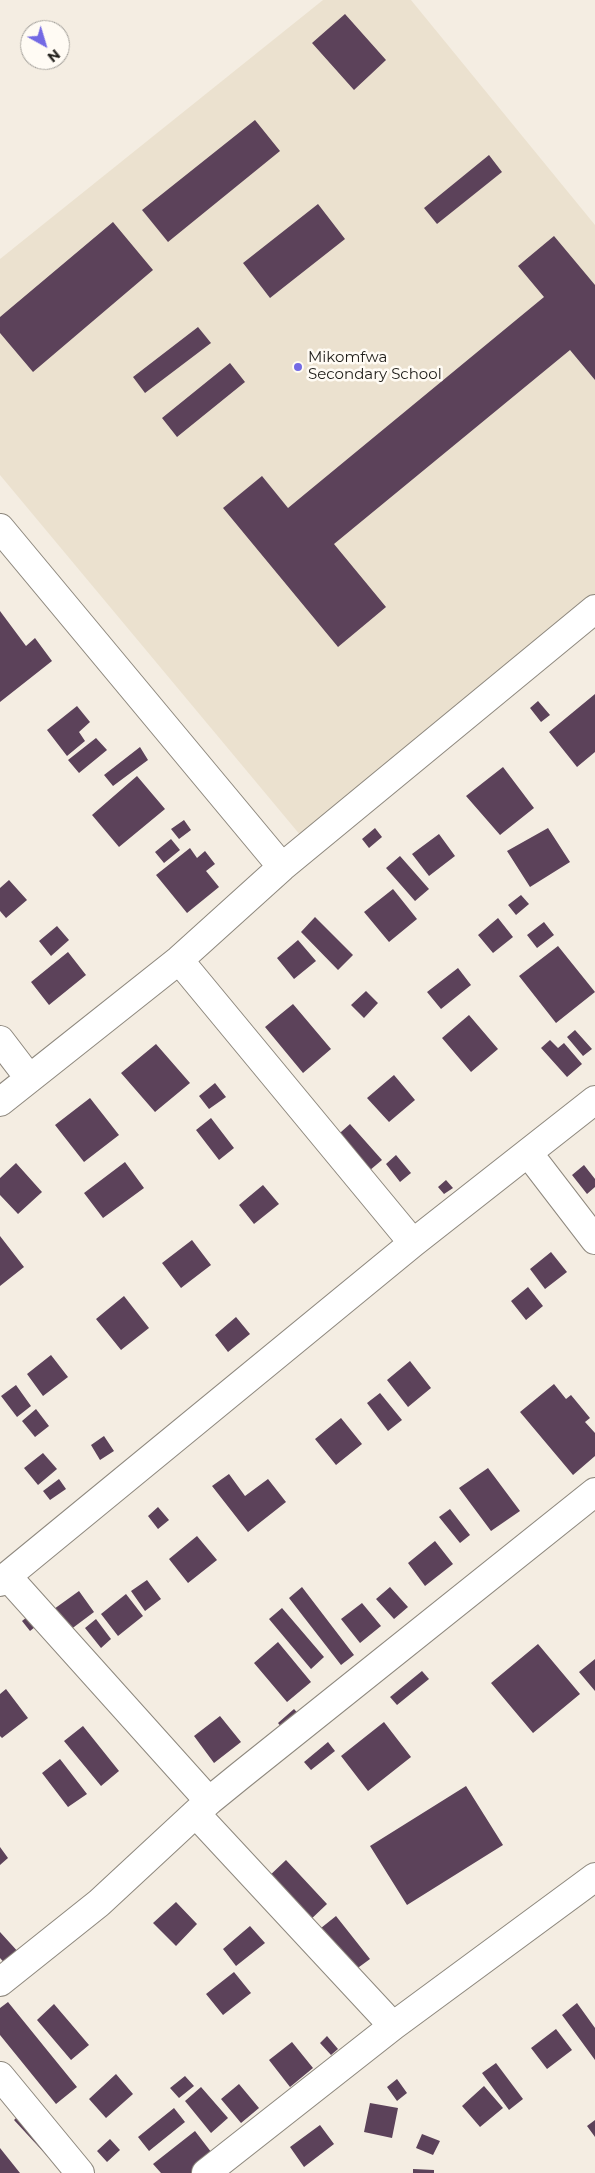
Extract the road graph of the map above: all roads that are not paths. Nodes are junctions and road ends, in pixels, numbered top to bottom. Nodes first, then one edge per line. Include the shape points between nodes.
1 (0, 528) edge
2 (595, 609) edge
3 (282, 867) junction
4 (179, 960) junction
5 (0, 1040) edge
6 (28, 1078) junction
7 (595, 1100) edge
8 (0, 1102) edge
9 (529, 1154) junction
10 (595, 1240) edge
11 (413, 1243) junction
12 (595, 1492) edge
13 (4, 1579) edge
14 (203, 1808) junction
15 (595, 1877) edge
16 (0, 1982) edge
17 (393, 2026) junction
18 (0, 2076) edge
19 (80, 2173) edge
20 (206, 2173) edge

1 - 3 street
2 - 3 street
3 - 4 street
4 - 6 street
4 - 11 street
5 - 6 street
6 - 8 street
7 - 9 street
9 - 10 street
9 - 11 street
11 - 13 street
12 - 14 street
13 - 14 street
14 - 16 street via 99,1903
14 - 17 street
15 - 17 street
17 - 20 street
18 - 19 street

